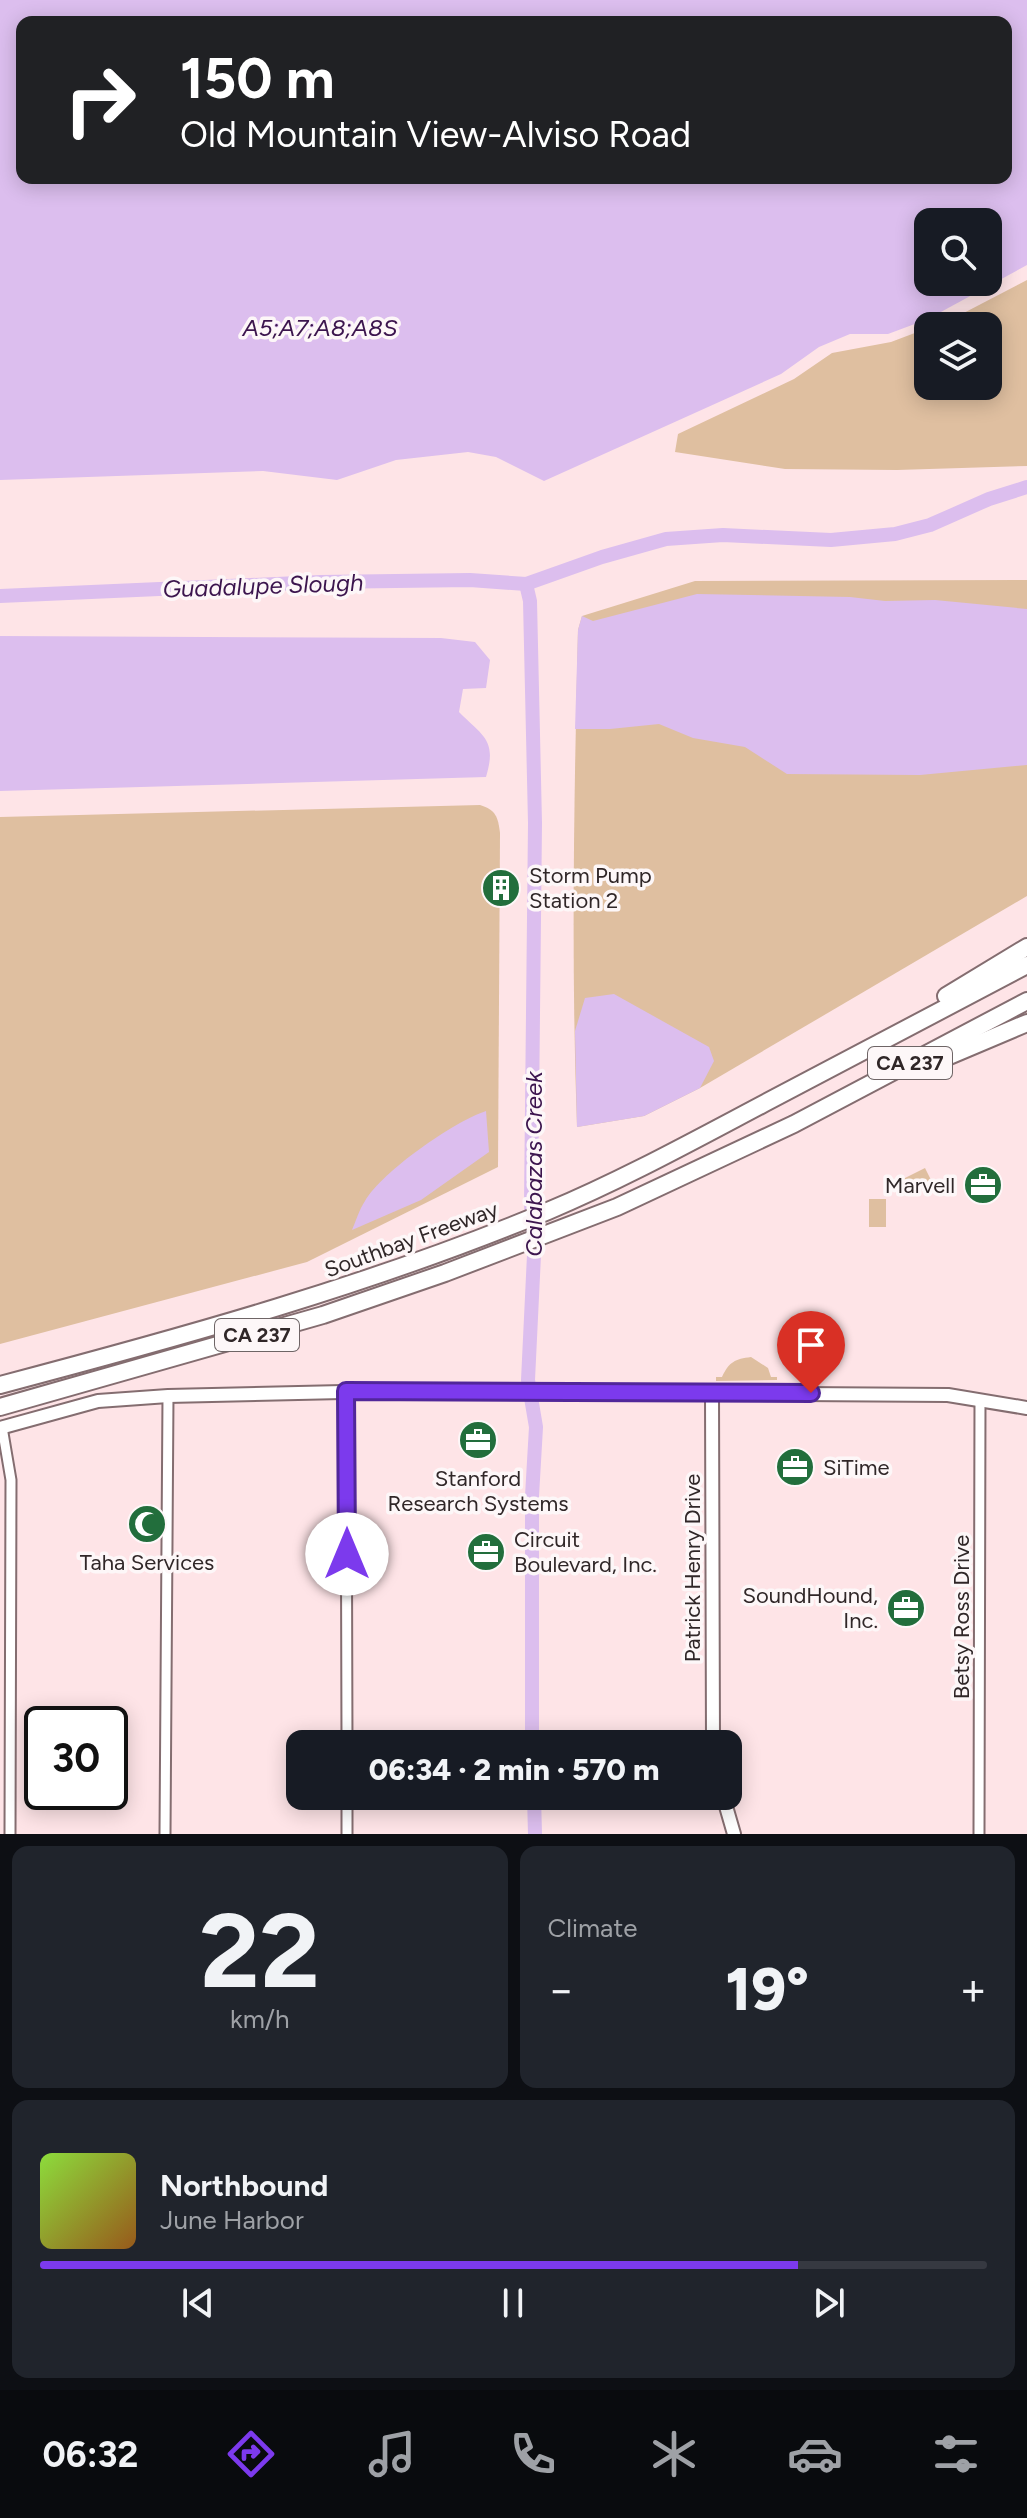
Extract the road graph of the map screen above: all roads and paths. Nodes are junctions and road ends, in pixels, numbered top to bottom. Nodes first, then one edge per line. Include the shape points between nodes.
1 (1027, 947) edge
2 (1027, 965) edge
3 (1027, 1001) edge
4 (1027, 1023) edge
5 (836, 1065) junction
6 (794, 1124) junction
7 (0, 1385) edge
8 (346, 1391) junction
9 (712, 1393) junction
10 (168, 1396) junction
11 (980, 1400) junction
12 (0, 1407) edge
13 (1027, 1408) edge
14 (1, 1428) edge
15 (347, 1730) edge
16 (713, 1730) edge
17 (347, 1810) edge
18 (727, 1810) edge
19 (10, 1834) edge
20 (165, 1834) edge
21 (347, 1834) edge
22 (734, 1834) edge
23 (979, 1834) edge

1 - 5 highway
2 - 5 highway, Southbay Freeway / CA 237
3 - 6 highway, Southbay Freeway / CA 237
4 - 6 highway
5 - 7 highway, Southbay Freeway / CA 237 via 662,1158 437,1255 264,1313
6 - 12 highway, Southbay Freeway / CA 237 via 645,1194 445,1273 323,1315
8 - 9 street
8 - 10 street
8 - 15 street
9 - 11 street via 948,1395
9 - 16 street, Patrick Henry Drive
10 - 14 street via 98,1401
10 - 20 street
11 - 13 street
11 - 23 street, Betsy Ross Drive
14 - 19 street via 11,1480
17 - 21 street
18 - 22 street

